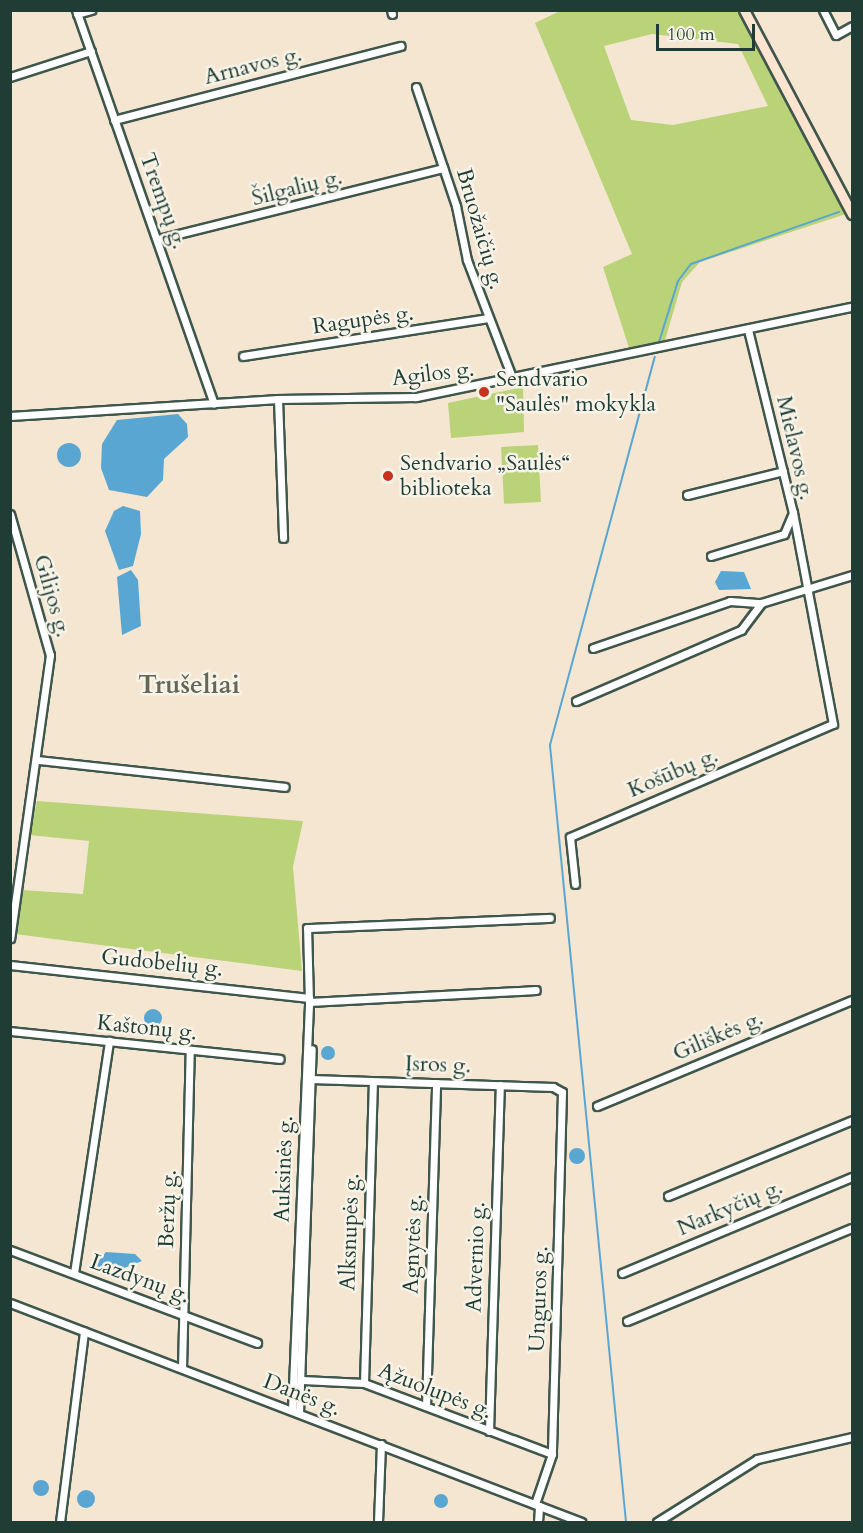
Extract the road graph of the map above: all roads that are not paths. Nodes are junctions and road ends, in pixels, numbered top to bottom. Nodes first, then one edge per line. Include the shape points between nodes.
1 (91, 10) edge
2 (744, 10) edge
3 (823, 10) edge
4 (76, 12) edge
5 (852, 26) edge
6 (401, 46) dead end
7 (90, 51) junction
8 (10, 77) edge
9 (416, 87) dead end
10 (114, 120) junction
11 (443, 168) junction
12 (852, 214) edge
13 (158, 239) junction
14 (852, 307) edge
15 (488, 318) junction
16 (748, 330) junction
17 (243, 356) dead end
18 (513, 380) junction
19 (278, 399) junction
20 (214, 404) junction
21 (10, 416) edge
22 (783, 471) junction
23 (687, 495) dead end
24 (793, 513) junction
25 (10, 514) edge
26 (283, 538) dead end
27 (711, 556) dead end
28 (852, 575) edge
29 (806, 585) junction
30 (761, 603) junction
31 (593, 648) dead end
32 (576, 700) dead end
33 (38, 760) junction
34 (285, 787) dead end
35 (575, 884) dead end
36 (13, 910) edge
37 (550, 918) dead end
38 (10, 938) edge
39 (10, 965) edge
40 (536, 990) dead end
41 (309, 1000) junction
42 (852, 1000) edge
43 (10, 1031) edge
44 (109, 1041) junction
45 (312, 1049) dead end
46 (190, 1051) junction
47 (280, 1059) dead end
48 (310, 1079) junction
49 (373, 1082) junction
50 (436, 1083) junction
51 (500, 1085) junction
52 (562, 1092) joint
53 (597, 1106) dead end
54 (852, 1120) edge
55 (852, 1177) edge
56 (668, 1196) dead end
57 (852, 1228) edge
58 (10, 1250) edge
59 (74, 1273) junction
60 (622, 1273) dead end
61 (10, 1303) edge
62 (183, 1313) junction
63 (627, 1321) dead end
64 (84, 1332) junction
65 (257, 1343) dead end
66 (182, 1368) junction
67 (302, 1380) junction
68 (364, 1383) junction
69 (426, 1406) junction
70 (296, 1412) junction
71 (489, 1431) junction
72 (852, 1437) edge
73 (381, 1444) junction
74 (552, 1454) junction
75 (537, 1505) junction
76 (60, 1522) edge
77 (378, 1522) edge
78 (538, 1522) edge
79 (581, 1522) edge
80 (657, 1522) edge

1 - 4 street
2 - 12 main road
3 - 5 street via 836,35
4 - 7 street, Trempų g.
6 - 10 street, Arnavos g.
7 - 8 street
7 - 10 street, Trempų g.
9 - 11 street, Bruožaičių g.
10 - 13 street, Trempų g.
11 - 13 street, Šilgalių g.
11 - 15 street, Bruožaičių g.
13 - 20 street, Trempų g.
14 - 16 street, Agilos g.
15 - 17 street, Ragupės g.
15 - 18 street, Bruožaičių g.
16 - 18 street, Agilos g.
16 - 22 street, Mielavos g.
18 - 19 street, Agilos g. via 417,398
19 - 20 street, Agilos g.
19 - 26 street
20 - 21 street, Agilos g.
22 - 23 street
22 - 24 street, Mielavos g.
24 - 27 street, Mielavos g. via 784,534
24 - 29 street
25 - 33 street, Gilijos g. via 50,655
28 - 29 street
29 - 30 street
29 - 35 street, Košūbų g. via 834,724 570,837
30 - 31 street via 730,601
30 - 32 street via 741,630
33 - 34 street
33 - 36 street, Gilijos g.
36 - 38 street, Gilijos g.
37 - 41 street, Auksinės g. via 307,928
39 - 41 street, Gudobelių g.
40 - 41 street, Gudobelių g.
41 - 70 street, Auksinės g.
42 - 53 street, Giliškės g.
43 - 44 street, Kaštonų g.
44 - 46 street, Kaštonų g.
44 - 59 street
45 - 48 street
46 - 47 street, Kaštonų g.
46 - 62 street, Beržų g.
48 - 49 street, Įsros g.
48 - 67 street
49 - 50 street, Įsros g.
49 - 68 street, Alksnupės g.
50 - 51 street, Įsros g.
50 - 69 street, Agnytės g.
51 - 52 street, Įsros g.
51 - 71 street, Advernio g.
52 - 74 street, Unguros g.
54 - 56 street
55 - 60 street, Narkyčių g.
57 - 63 street
58 - 59 street, Lazdynų g.
59 - 62 street, Lazdynų g.
61 - 64 street, Danės g.
62 - 65 street, Lazdynų g.
62 - 66 street, Beržų g.
64 - 66 street, Danės g.
64 - 76 street
66 - 70 street, Danės g.
67 - 68 street, Ąžuolupės g.
67 - 70 street
68 - 69 street, Ąžuolupės g.
69 - 71 street, Ąžuolupės g.
70 - 73 street, Danės g.
71 - 74 street, Ąžuolupės g.
72 - 80 street via 757,1460
73 - 75 street, Danės g.
73 - 77 street
74 - 75 street, Unguros g.
75 - 78 street, Unguros g.
75 - 79 street, Danės g.

